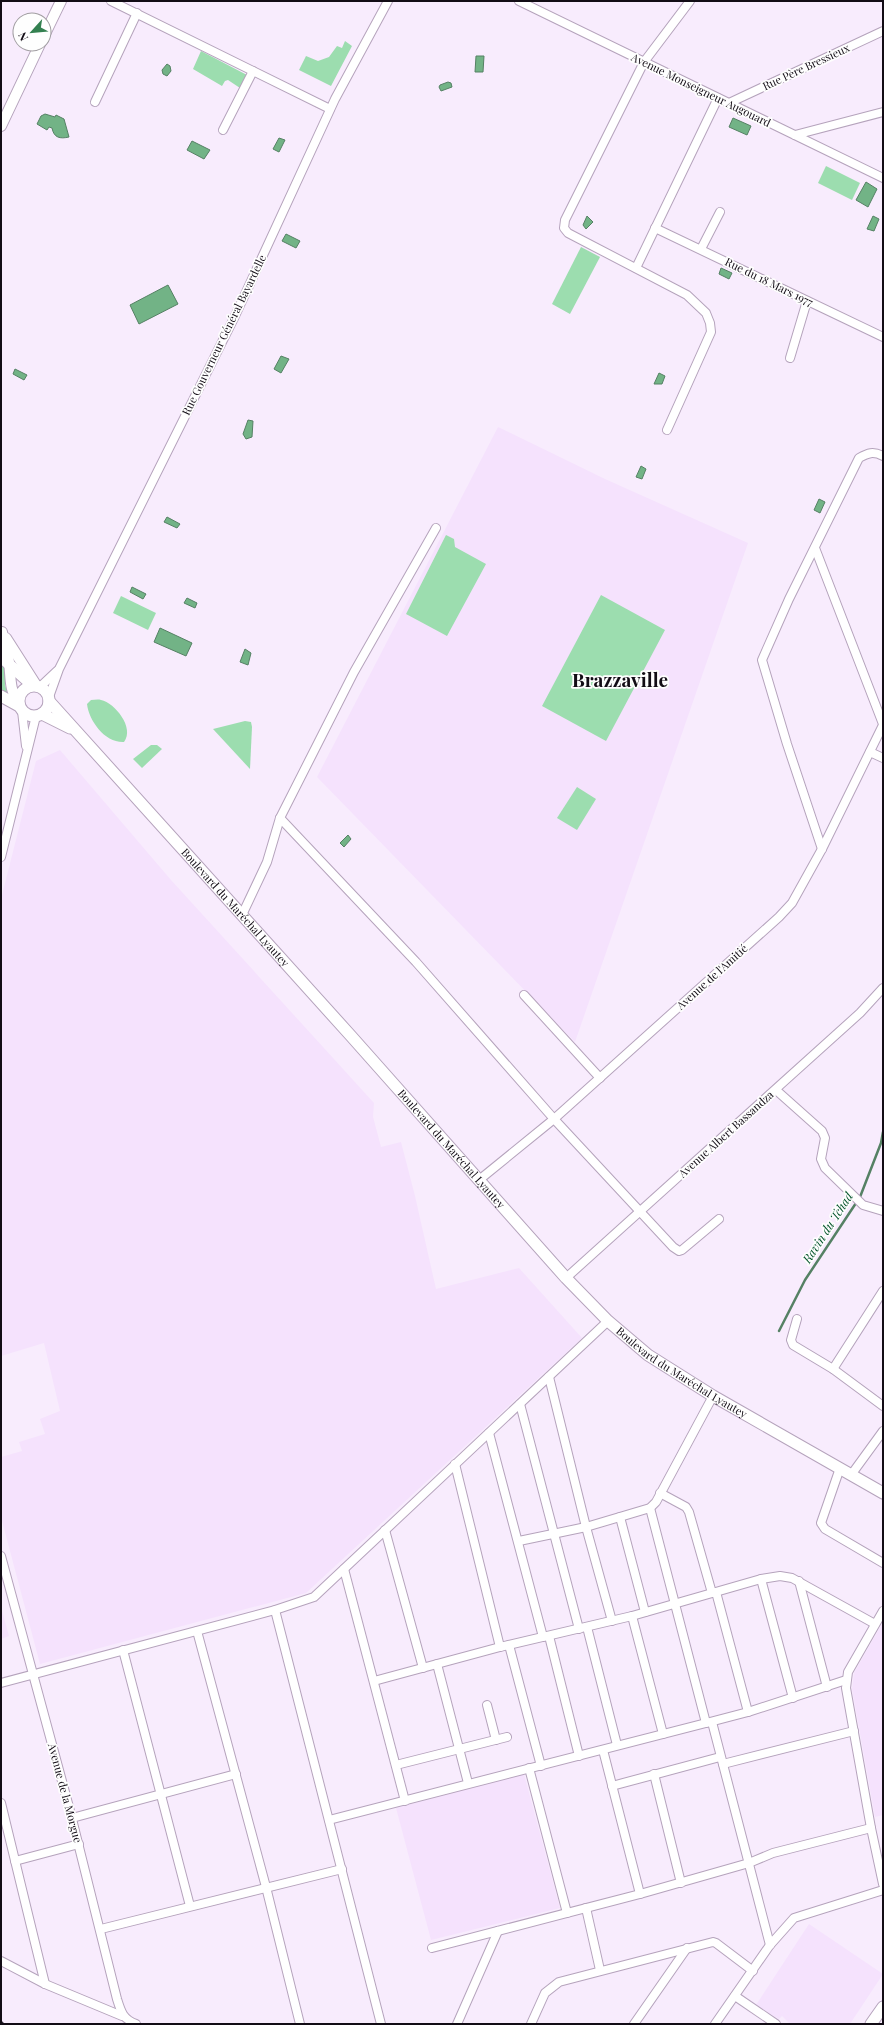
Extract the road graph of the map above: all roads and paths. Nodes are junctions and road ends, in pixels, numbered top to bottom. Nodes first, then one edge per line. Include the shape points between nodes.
1 (61, 1) edge
2 (111, 1) edge
3 (388, 1) edge
4 (519, 1) edge
5 (690, 1) edge
6 (137, 13) junction
7 (52, 20) edge
8 (883, 31) edge
9 (36, 52) edge
10 (644, 62) junction
11 (253, 71) junction
12 (718, 98) junction
13 (95, 102) dead end
14 (729, 103) junction
15 (330, 109) junction
16 (883, 112) edge
17 (1, 125) edge
18 (223, 130) dead end
19 (795, 135) junction
20 (883, 178) edge
21 (720, 212) dead end
22 (655, 228) junction
23 (702, 249) junction
24 (636, 268) junction
25 (807, 301) junction
26 (883, 337) edge
27 (790, 358) dead end
28 (667, 430) dead end
29 (883, 456) edge
30 (436, 528) dead end
31 (815, 548) junction
32 (1, 631) edge
33 (5, 661) edge
34 (59, 669) junction
35 (36, 686) junction
36 (1, 696) edge
37 (49, 699) junction
38 (20, 706) junction
39 (39, 715) junction
40 (883, 725) edge
41 (78, 733) junction
42 (27, 751) junction
43 (870, 752) junction
44 (883, 758) edge
45 (280, 818) junction
46 (822, 849) junction
47 (1, 857) edge
48 (242, 915) junction
49 (883, 988) edge
50 (524, 996) dead end
51 (600, 1078) junction
52 (776, 1090) junction
53 (554, 1119) junction
54 (479, 1180) junction
55 (640, 1211) junction
56 (883, 1211) edge
57 (719, 1219) dead end
58 (566, 1278) junction
59 (883, 1291) edge
60 (798, 1319) dead end
61 (608, 1321) junction
62 (834, 1369) junction
63 (549, 1376) junction
64 (713, 1396) junction
65 (520, 1404) junction
66 (883, 1406) edge
67 (883, 1431) edge
68 (489, 1432) junction
69 (455, 1464) junction
70 (840, 1468) junction
71 (851, 1475) junction
72 (660, 1493) junction
73 (883, 1493) edge
74 (650, 1508) junction
75 (620, 1517) junction
76 (586, 1527) junction
77 (385, 1530) junction
78 (554, 1534) junction
79 (518, 1541) junction
80 (1, 1556) edge
81 (883, 1563) edge
82 (344, 1568) junction
83 (761, 1579) junction
84 (799, 1581) junction
85 (714, 1592) junction
86 (675, 1603) junction
87 (275, 1610) junction
88 (883, 1611) edge
89 (645, 1612) junction
90 (632, 1616) junction
91 (612, 1621) junction
92 (875, 1624) junction
93 (583, 1628) junction
94 (197, 1631) junction
95 (546, 1636) junction
96 (509, 1645) junction
97 (500, 1647) junction
98 (123, 1650) junction
99 (436, 1664) junction
100 (423, 1668) junction
101 (33, 1673) junction
102 (846, 1680) junction
103 (374, 1681) junction
104 (1, 1683) edge
105 (828, 1687) junction
106 (793, 1698) junction
107 (487, 1705) dead end
108 (748, 1712) junction
109 (709, 1723) junction
110 (854, 1731) junction
111 (663, 1734) junction
112 (507, 1737) dead end
113 (496, 1740) junction
114 (617, 1745) junction
115 (460, 1750) junction
116 (603, 1750) junction
117 (579, 1756) junction
118 (722, 1760) junction
119 (396, 1765) junction
120 (540, 1766) junction
121 (530, 1768) junction
122 (236, 1774) junction
123 (654, 1774) junction
124 (468, 1783) junction
125 (612, 1786) junction
126 (162, 1794) junction
127 (405, 1801) junction
128 (1, 1803) edge
129 (72, 1818) junction
130 (329, 1820) junction
131 (871, 1828) junction
132 (79, 1844) junction
133 (15, 1861) junction
134 (749, 1863) junction
135 (342, 1869) junction
136 (681, 1883) junction
137 (883, 1884) edge
138 (266, 1887) junction
139 (883, 1890) edge
140 (640, 1894) junction
141 (190, 1906) junction
142 (586, 1908) junction
143 (567, 1913) junction
144 (101, 1929) junction
145 (498, 1931) junction
146 (770, 1945) junction
147 (432, 1948) dead end
148 (686, 1948) junction
149 (1, 1961) edge
150 (600, 1970) junction
151 (753, 1971) junction
152 (45, 1984) junction
153 (735, 1996) junction
154 (883, 2007) edge
155 (122, 2016) junction
156 (534, 2023) edge
157 (136, 2024) edge
158 (300, 2024) edge
159 (376, 2024) edge
160 (381, 2024) edge
161 (457, 2024) edge
162 (634, 2024) edge
163 (715, 2024) edge
164 (776, 2024) edge
165 (871, 2024) edge

1 - 7 street
2 - 6 street
3 - 15 street, Rue Gouverneur Général Bayardelle
4 - 10 street, Avenue Monseigneur Augouard
5 - 10 street
6 - 11 street
6 - 13 street
8 - 14 street, Rue Père Bressieux
9 - 17 street
10 - 12 street, Avenue Monseigneur Augouard
10 - 24 street via 565,220 564,228 568,234
11 - 15 street
11 - 18 street
12 - 14 street, Avenue Monseigneur Augouard
12 - 22 street
14 - 19 street, Avenue Monseigneur Augouard
15 - 34 street, Rue Gouverneur Général Bayardelle via 235,316
16 - 19 street
19 - 20 street, Avenue Monseigneur Augouard
21 - 23 street
22 - 23 street, Rue du 18 Mars 1977
22 - 24 street
23 - 25 street, Rue du 18 Mars 1977
24 - 28 street via 687,295 706,313 710,323 711,332
25 - 26 street, Rue du 18 Mars 1977
25 - 27 street
29 - 31 street via 874,452 859,458
30 - 45 street via 354,672
31 - 40 street
31 - 46 street via 762,660
32 - 33 street
32 - 35 street
33 - 35 main road
33 - 38 street via 13,694
34 - 35 street, Rue Gouverneur Général Bayardelle
34 - 37 street, Rue Gouverneur Général Bayardelle
35 - 37 main road
35 - 38 main road via 20,692
36 - 38 main road
37 - 39 main road via 47,709
37 - 41 main road, Boulevard du Maréchal Lyautey
38 - 39 main road via 28,715
38 - 42 street
39 - 41 main road, Boulevard du Maréchal Lyautey
39 - 42 street
40 - 43 street, Avenue de l'Amitié
41 - 48 main road, Boulevard du Maréchal Lyautey
42 - 47 street
43 - 44 street
43 - 46 street, Avenue de l'Amitié
45 - 48 street via 267,862
45 - 53 street via 416,962
46 - 51 street, Avenue de l'Amitié via 792,903 779,917
48 - 54 main road, Boulevard du Maréchal Lyautey
49 - 52 street, Avenue Albert Bassandza via 860,1013
50 - 51 street
51 - 53 street, Avenue de l'Amitié
52 - 55 street, Avenue Albert Bassandza
52 - 56 street via 822,1131 825,1138 822,1164 863,1205
53 - 54 street, Avenue de l'Amitié
53 - 55 street
54 - 58 main road, Boulevard du Maréchal Lyautey
55 - 57 street via 679,1251
55 - 58 street, Avenue Albert Bassandza
58 - 61 main road, Boulevard du Maréchal Lyautey
59 - 62 street
60 - 62 street via 790,1340 793,1345
61 - 63 street
61 - 64 main road, Boulevard du Maréchal Lyautey via 648,1356
62 - 66 street
63 - 65 street
63 - 76 street
64 - 70 main road, Boulevard du Maréchal Lyautey
64 - 72 street
65 - 68 street
65 - 78 street
67 - 71 street
68 - 69 street
68 - 79 street
69 - 77 street
69 - 97 street
70 - 71 main road, Boulevard du Maréchal Lyautey
70 - 81 street via 821,1523 825,1529
71 - 73 main road, Boulevard du Maréchal Lyautey
72 - 74 street
72 - 85 street via 686,1507 689,1512
74 - 75 street
74 - 86 street
75 - 76 street
75 - 89 street
76 - 78 street
76 - 91 street
77 - 82 street
77 - 100 street
78 - 79 street
78 - 93 street
79 - 95 street
80 - 101 street, Avenue de la Morgue
82 - 87 street via 314,1597
82 - 103 street
83 - 84 street via 780,1576
83 - 85 street
83 - 106 street
84 - 92 street
84 - 105 street
85 - 86 street
85 - 108 street
86 - 89 street
86 - 109 street
87 - 94 street
87 - 130 street
88 - 92 street
89 - 90 street
90 - 91 street
90 - 111 street
91 - 93 street
92 - 102 street
93 - 95 street
93 - 114 street
94 - 98 street
94 - 122 street
95 - 96 street
95 - 117 street
96 - 97 street
96 - 120 street
97 - 99 street
98 - 101 street
98 - 126 street
99 - 100 street
99 - 115 street
100 - 103 street
101 - 104 street
101 - 129 street, Avenue de la Morgue
102 - 105 street
102 - 110 street
103 - 119 street
105 - 106 street
106 - 108 street
107 - 113 street
108 - 109 street
109 - 111 street
109 - 118 street
110 - 118 street
110 - 131 street
111 - 114 street
112 - 113 street
113 - 115 street
114 - 116 street
115 - 119 street
115 - 124 street
116 - 117 street
116 - 125 street
117 - 120 street
118 - 123 street
118 - 134 street
119 - 127 street
120 - 121 street
121 - 124 street
121 - 143 street
122 - 126 street
122 - 138 street
123 - 125 street
123 - 136 street
124 - 127 street
125 - 140 street
126 - 129 street
126 - 141 street
127 - 130 street
128 - 133 street
129 - 132 street, Avenue de la Morgue
130 - 135 street
131 - 134 street via 773,1853
131 - 137 street
132 - 133 street
132 - 144 street, Avenue de la Morgue
133 - 152 street
134 - 136 street
134 - 146 street
135 - 138 street
135 - 160 street
136 - 140 street
138 - 141 street
138 - 158 street
139 - 146 street via 799,1915
140 - 142 street
141 - 144 street
142 - 143 street
142 - 150 street
143 - 145 street
144 - 155 street, Avenue de la Morgue
145 - 147 street
145 - 161 street
146 - 151 street
148 - 150 street
148 - 151 street via 716,1943
148 - 162 street
149 - 152 street
150 - 156 street via 551,1986 545,1993
151 - 153 street
152 - 155 street
153 - 163 street
153 - 164 street
154 - 165 main road
155 - 157 street
159 - 160 street

